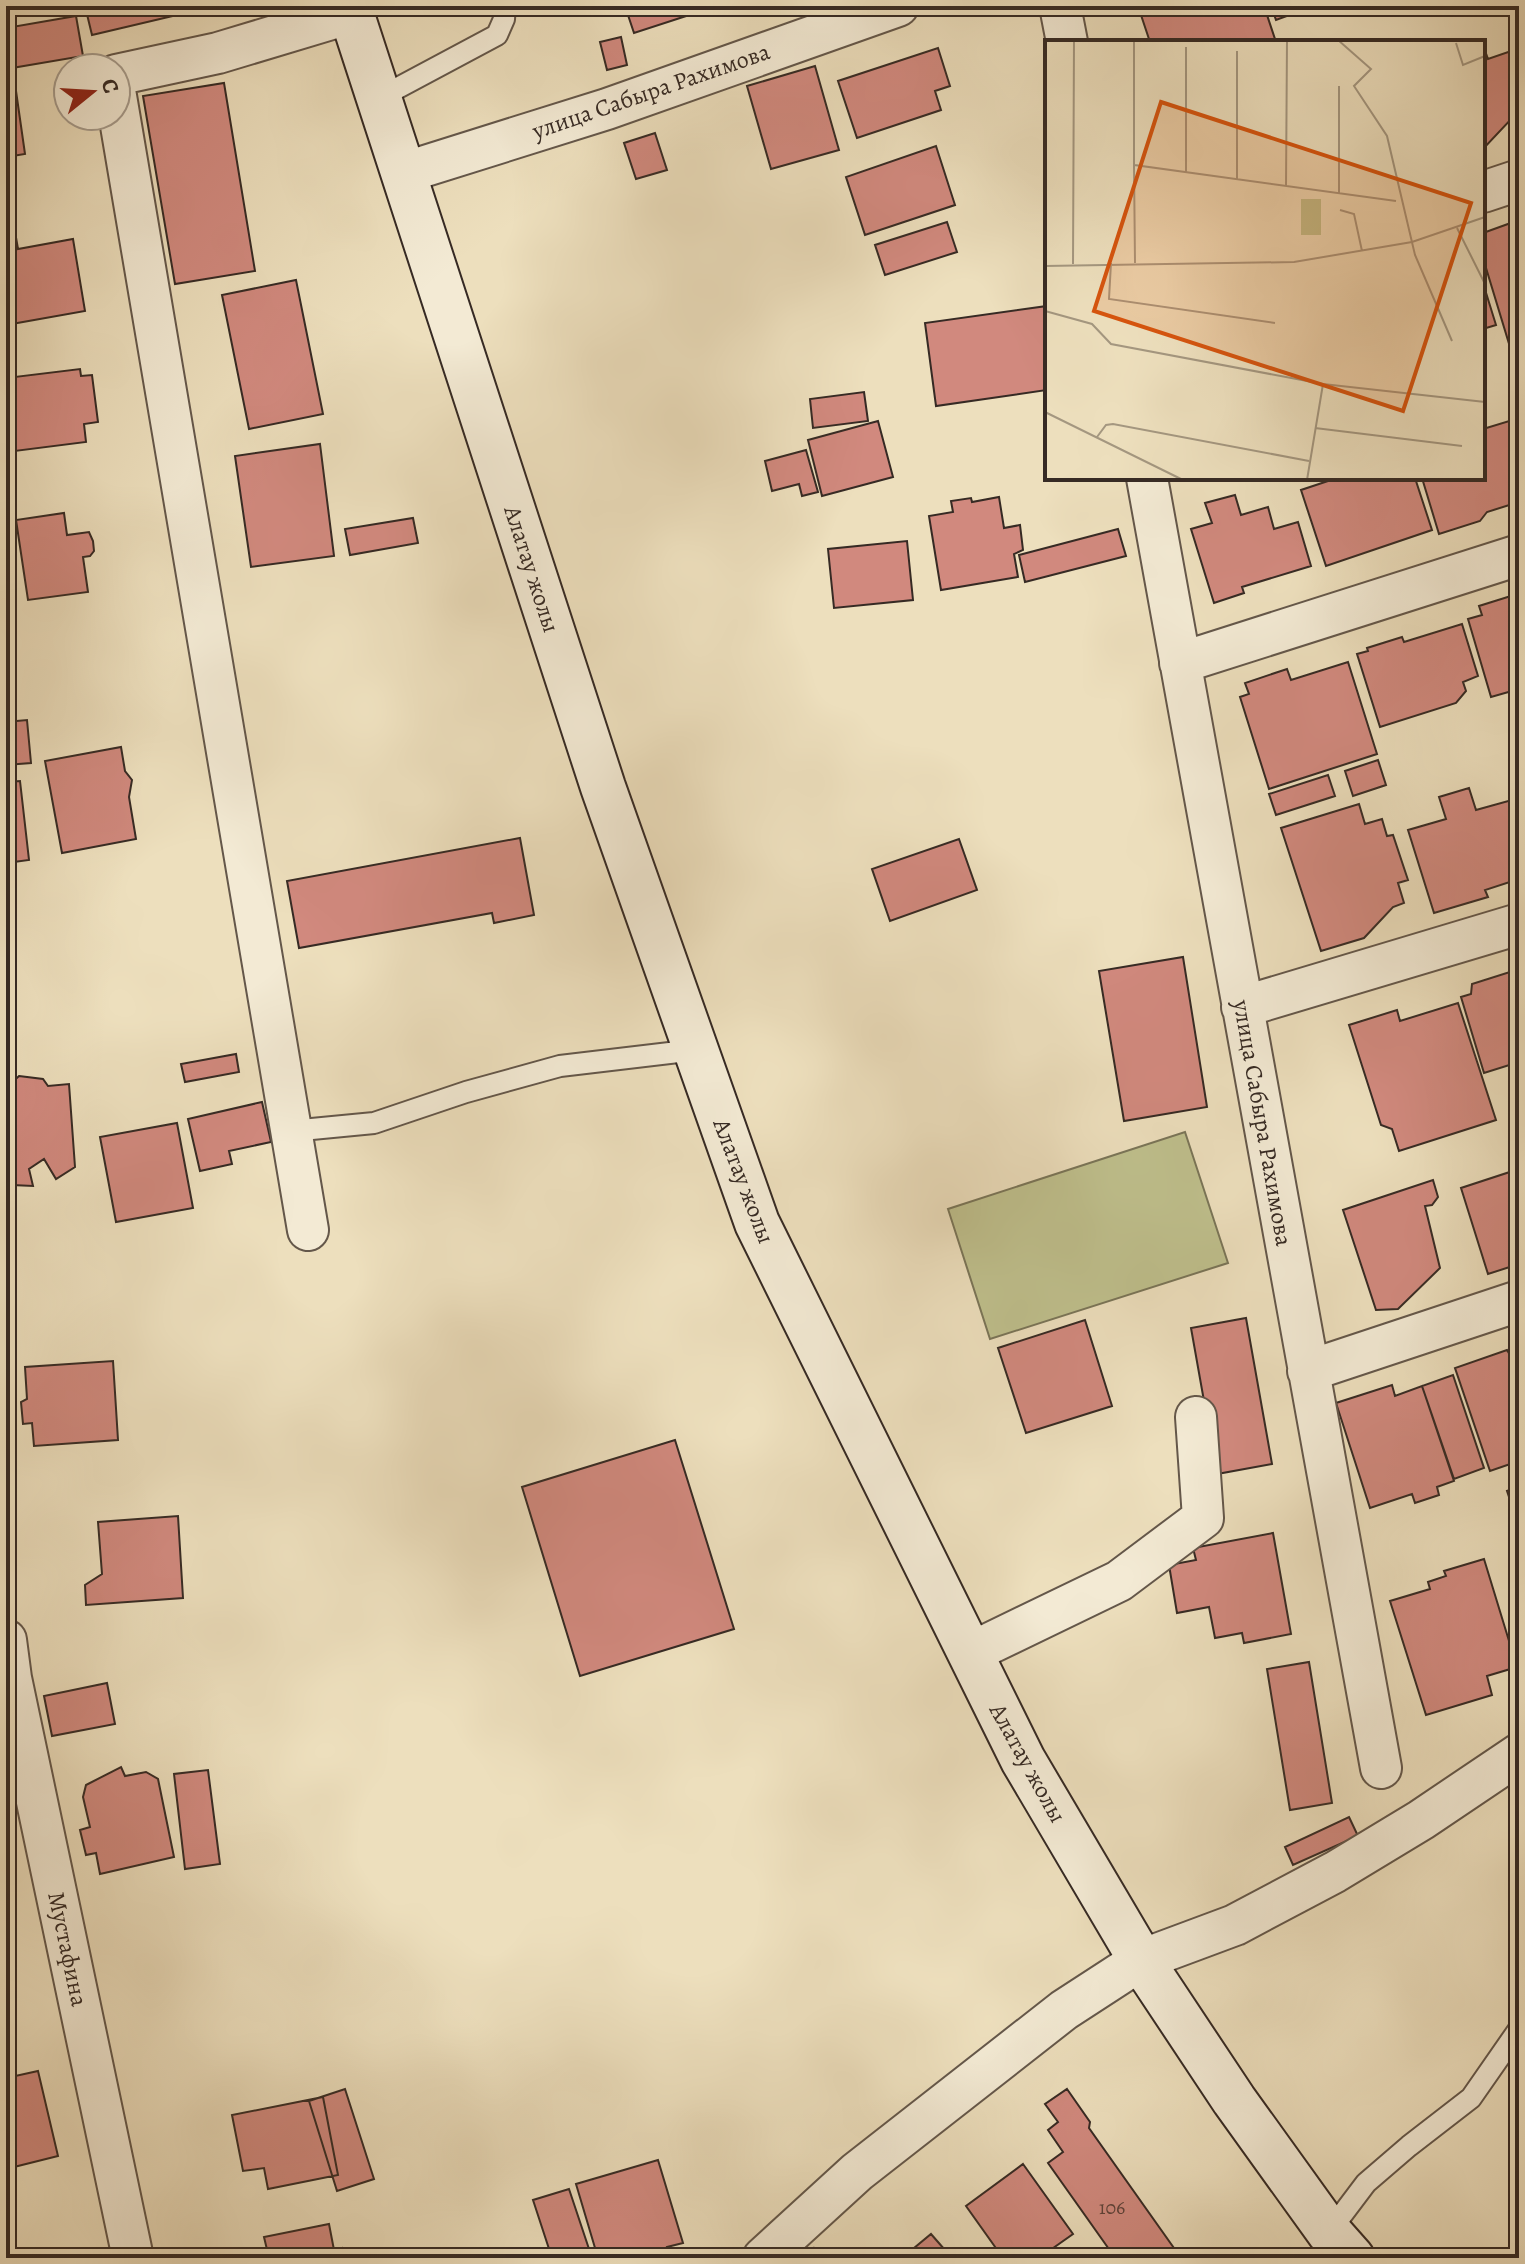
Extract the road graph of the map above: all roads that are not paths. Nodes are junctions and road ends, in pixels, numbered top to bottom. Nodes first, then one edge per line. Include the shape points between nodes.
1 (505, 6) edge
2 (898, 6) edge
3 (1060, 6) edge
4 (350, 10) edge
5 (1067, 40) edge
6 (132, 72) edge
7 (379, 98) junction
8 (122, 132) edge
9 (403, 173) junction
10 (1519, 180) edge
11 (1485, 191) edge
12 (1147, 480) edge
13 (1519, 555) edge
14 (1180, 663) junction
15 (1519, 924) edge
16 (1242, 1007) junction
17 (695, 1050) junction
18 (291, 1131) junction
19 (308, 1230) dead end
20 (1519, 1301) edge
21 (1308, 1371) junction
22 (1196, 1417) dead end
23 (970, 1653) junction
24 (8, 1666) edge
25 (1519, 1754) edge
26 (1381, 1768) dead end
27 (1141, 1960) junction
28 (1519, 2029) edge
29 (1332, 2249) edge
30 (133, 2258) edge
31 (763, 2258) edge

1 - 7 lane via 497,35
2 - 9 street, улица Сабыра Рахимова via 607,109
3 - 5 street
4 - 6 street via 218,53
4 - 7 main road, Алатау жолы
7 - 9 main road, Алатау жолы
8 - 18 street
9 - 17 main road, Алатау жолы via 603,787
10 - 11 street
12 - 14 street, улица Сабыра Рахимова
13 - 14 street
14 - 16 street, улица Сабыра Рахимова
15 - 16 street
16 - 21 street, улица Сабыра Рахимова
17 - 18 lane via 560,1066 374,1123
17 - 23 main road, Алатау жолы via 757,1223
18 - 19 street
20 - 21 street
21 - 26 street, улица Сабыра Рахимова
22 - 23 street via 1203,1518 1119,1581
23 - 27 main road, Алатау жолы via 1023,1760
24 - 30 street, Мустафина
25 - 27 street via 1322,1879 1235,1925
27 - 29 main road, Алатау жолы
27 - 31 street via 1064,2010 857,2172
28 - 29 lane via 1471,2098 1366,2183

